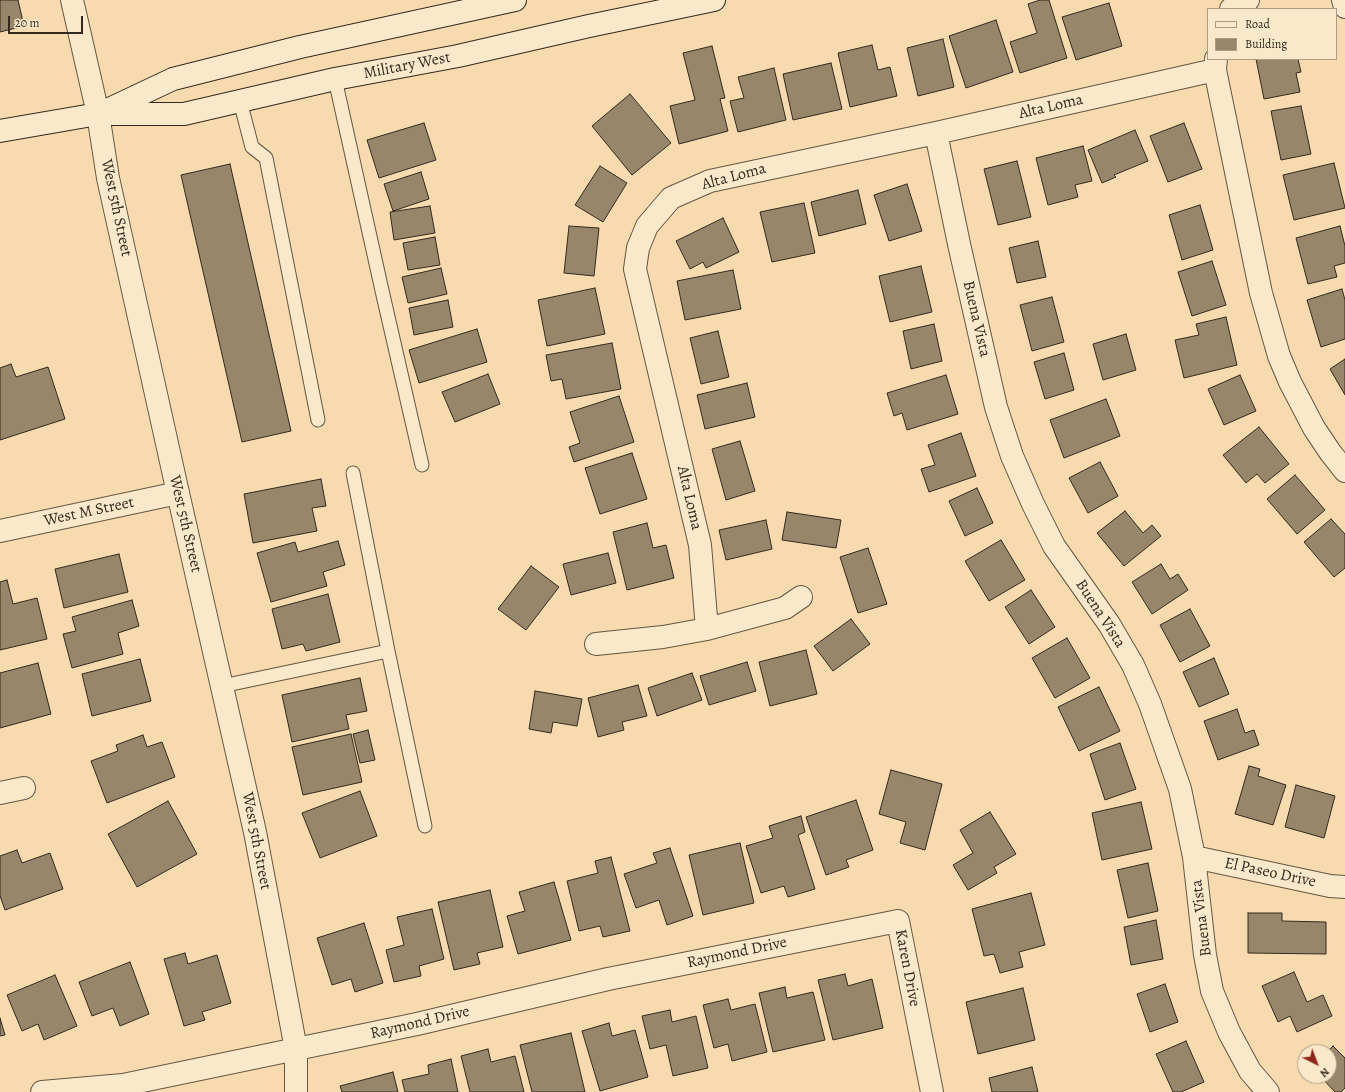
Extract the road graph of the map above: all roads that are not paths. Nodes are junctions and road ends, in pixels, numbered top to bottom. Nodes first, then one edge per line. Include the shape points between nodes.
1 (72, 0) edge
2 (515, 0) edge
3 (714, 0) edge
4 (1248, 0) edge
5 (1343, 0) edge
6 (1345, 7) edge
7 (1232, 8) edge
8 (1216, 65) edge
9 (336, 79) junction
10 (240, 101) junction
11 (98, 114) junction
12 (0, 131) edge
13 (936, 133) junction
14 (318, 420) dead end
15 (422, 465) dead end
16 (1345, 471) edge
17 (353, 473) dead end
18 (178, 493) junction
19 (0, 531) edge
20 (801, 597) dead end
21 (707, 629) junction
22 (596, 644) dead end
23 (388, 651) junction
24 (222, 686) junction
25 (24, 788) dead end
26 (0, 793) edge
27 (425, 826) dead end
28 (1194, 857) junction
29 (1345, 887) edge
30 (797, 941) joint
31 (296, 1050) junction
32 (42, 1092) edge
33 (296, 1092) edge
34 (932, 1092) edge
35 (1268, 1092) edge

1 - 11 street, West 5th Street
2 - 11 street, Military West via 300,47 173,79
3 - 9 street, Military West via 458,56
4 - 7 street
5 - 6 street
8 - 13 street, Alta Loma
8 - 16 street via 1261,293 1279,356 1314,428
9 - 10 street, Military West
9 - 15 lane
10 - 11 street, Military West via 184,114
10 - 14 lane via 252,147 266,158
11 - 12 street, Military West
11 - 18 street, West 5th Street via 108,178
13 - 21 street, Alta Loma via 710,180 671,198 647,226 638,248 635,269 700,545
13 - 28 street, Buena Vista via 996,407 1012,456 1054,546 1109,624 1133,665 1150,704 1180,789
17 - 23 lane
18 - 19 street, West M Street
18 - 24 street, West 5th Street
20 - 21 street via 785,608
21 - 22 street via 663,637
23 - 24 lane
23 - 27 lane
24 - 31 street, West 5th Street via 255,832
25 - 26 street
28 - 29 street, El Paseo Drive
28 - 35 street, Buena Vista via 1205,955 1212,991 1229,1032 1250,1071
30 - 31 street, Raymond Drive via 608,979
30 - 34 street, Karen Drive via 898,921
31 - 32 street, Raymond Drive via 123,1085
31 - 33 street, West 5th Street

